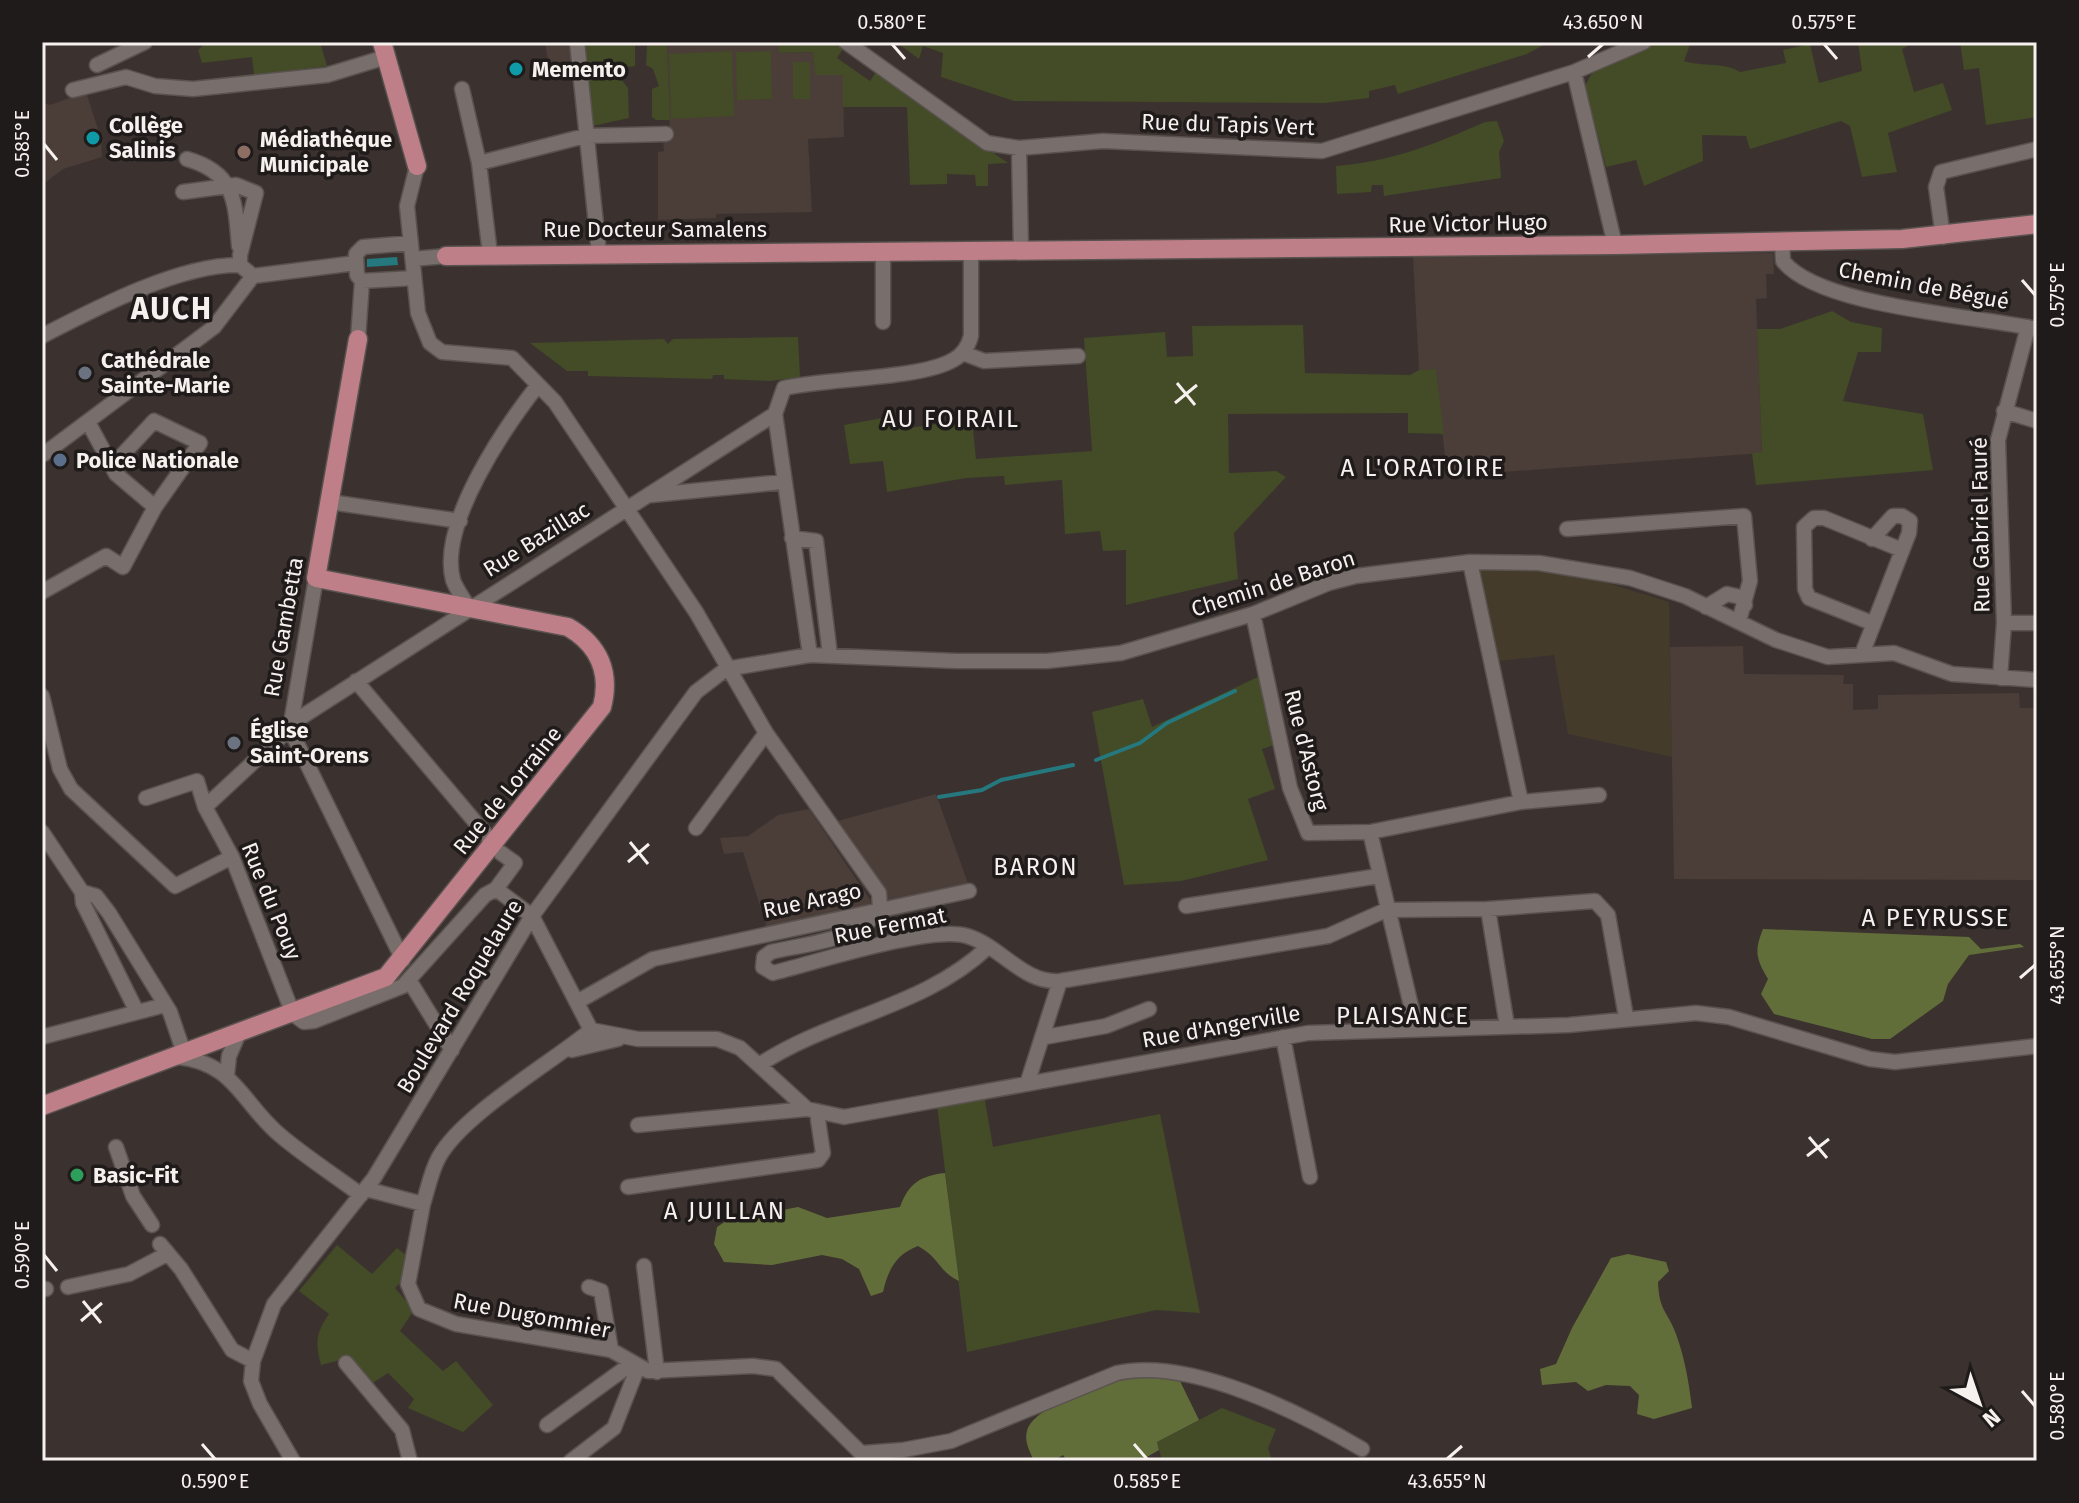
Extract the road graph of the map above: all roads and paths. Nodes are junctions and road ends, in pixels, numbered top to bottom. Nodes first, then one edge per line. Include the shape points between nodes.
1 (145, 42) edge
2 (577, 42) edge
3 (846, 42) edge
4 (1644, 42) edge
5 (384, 50) edge
6 (97, 65) dead end
7 (1574, 72) junction
8 (462, 89) dead end
9 (73, 90) dead end
10 (666, 134) dead end
11 (585, 136) junction
12 (1019, 148) junction
13 (2037, 149) edge
14 (187, 159) dead end
15 (479, 163) junction
16 (417, 166) joint
17 (228, 186) junction
18 (183, 192) dead end
19 (2037, 224) edge
20 (1943, 237) junction
21 (1782, 241) junction
22 (411, 243) junction
23 (1615, 245) junction
24 (971, 250) junction
25 (890, 251) junction
26 (1021, 251) junction
27 (599, 253) junction
28 (490, 254) junction
29 (446, 256) joint
30 (413, 259) junction
31 (240, 260) junction
32 (356, 263) junction
33 (253, 276) junction
34 (414, 278) junction
35 (362, 281) junction
36 (883, 322) dead end
37 (2033, 328) edge
38 (42, 336) edge
39 (358, 339) joint
40 (963, 353) junction
41 (1078, 356) dead end
42 (538, 385) junction
43 (557, 385) dead end
44 (2004, 411) junction
45 (775, 414) junction
46 (2037, 421) edge
47 (88, 422) junction
48 (44, 454) edge
49 (112, 466) junction
50 (783, 482) junction
51 (647, 496) junction
52 (149, 502) junction
53 (330, 502) junction
54 (627, 509) junction
55 (460, 521) junction
56 (1567, 529) dead end
57 (792, 538) junction
58 (1872, 539) junction
59 (1902, 550) junction
60 (1470, 562) junction
61 (316, 578) junction
62 (42, 592) edge
63 (1745, 605) junction
64 (468, 607) junction
65 (1706, 607) junction
66 (1253, 614) junction
67 (1739, 621) junction
68 (1872, 623) junction
69 (2004, 623) junction
70 (2037, 623) edge
71 (1862, 654) junction
72 (810, 655) junction
73 (834, 656) junction
74 (726, 669) junction
75 (2000, 678) junction
76 (2037, 680) edge
77 (356, 681) junction
78 (42, 696) edge
79 (45, 727) edge
80 (290, 729) junction
81 (766, 733) junction
82 (1599, 795) dead end
83 (146, 798) dead end
84 (1521, 802) junction
85 (205, 807) junction
86 (696, 828) dead end
87 (42, 832) edge
88 (1370, 832) junction
89 (488, 837) dead end
90 (501, 853) dead end
91 (232, 857) junction
92 (1379, 876) junction
93 (496, 889) junction
94 (969, 891) dead end
95 (82, 892) junction
96 (1186, 906) dead end
97 (880, 908) junction
98 (1488, 909) junction
99 (1386, 910) junction
100 (532, 916) junction
101 (988, 947) junction
102 (403, 960) junction
103 (409, 980) junction
104 (1060, 981) junction
105 (577, 1002) junction
106 (165, 1005) junction
107 (1149, 1009) dead end
108 (137, 1012) junction
109 (293, 1014) junction
110 (1626, 1017) junction
111 (1507, 1026) junction
112 (1416, 1027) junction
113 (591, 1030) junction
114 (239, 1033) junction
115 (42, 1037) edge
116 (1045, 1037) junction
117 (1283, 1037) junction
118 (628, 1038) junction
119 (213, 1043) junction
120 (2037, 1046) edge
121 (452, 1050) junction
122 (564, 1052) junction
123 (179, 1055) junction
124 (759, 1065) junction
125 (227, 1075) junction
126 (1028, 1081) junction
127 (48, 1101) edge
128 (812, 1111) junction
129 (638, 1125) dead end
130 (116, 1147) dead end
131 (1310, 1177) dead end
132 (628, 1187) dead end
133 (363, 1192) junction
134 (423, 1204) junction
135 (152, 1225) dead end
136 (644, 1266) dead end
137 (68, 1287) dead end
138 (589, 1287) dead end
139 (611, 1350) junction
140 (253, 1361) junction
141 (346, 1363) dead end
142 (635, 1366) junction
143 (657, 1372) junction
144 (547, 1425) dead end
145 (1362, 1449) dead end
146 (866, 1457) edge
147 (293, 1461) edge
148 (410, 1461) edge
149 (571, 1461) edge

1 - 6 street
2 - 11 street
3 - 12 street, Rue du Tapis Vert via 987,143
4 - 7 street, Rue du Tapis Vert
5 - 9 street via 327,75 172,88 126,77
5 - 16 main road
7 - 12 street, Rue du Tapis Vert via 1322,151 1103,141
7 - 23 street
8 - 15 street
10 - 11 street
11 - 15 street
11 - 27 street
12 - 26 street
13 - 20 street via 1941,172 1936,187
14 - 17 street via 208,165
15 - 28 street
16 - 22 street via 407,206
17 - 18 street
17 - 31 street via 235,199
17 - 31 street via 256,193
19 - 20 main road, Rue Victor Hugo
20 - 21 main road, Rue Victor Hugo
21 - 23 main road, Rue Victor Hugo
21 - 37 street, Chemin de Bégué via 1783,261 1804,280 1843,293
22 - 30 street
22 - 32 street via 363,247
23 - 26 main road, Rue Victor Hugo
24 - 25 main road, Rue Victor Hugo
24 - 26 main road, Rue Victor Hugo
24 - 40 street via 971,336
25 - 27 main road, Rue Docteur Samalens
25 - 36 street via 883,275
27 - 28 main road, Rue Docteur Samalens
28 - 29 main road, Rue Docteur Samalens
29 - 30 street, Rue Docteur Samalens
30 - 34 street
31 - 33 street
31 - 38 street via 198,269
32 - 33 street
32 - 35 street
33 - 47 street via 214,327
34 - 35 street
34 - 42 street, Rue Arago via 418,313 430,343 442,352 512,358
35 - 39 street, Rue Gambetta
37 - 44 street, Rue Gabriel Fauré
39 - 53 main road, Rue Gambetta
40 - 41 street via 984,361
40 - 45 street via 944,365 791,386
42 - 43 street
42 - 54 street, Rue Arago
42 - 55 street via 481,467
44 - 46 street
44 - 69 street, Rue Gabriel Fauré via 1998,440
45 - 50 street
45 - 51 street, Rue Bazillac
47 - 48 street
47 - 49 street
49 - 52 street
49 - 52 street via 154,421 200,443
50 - 51 street
50 - 57 street
51 - 54 street, Rue Bazillac
52 - 62 street via 123,567 106,556
53 - 55 street
53 - 61 main road, Rue Gambetta
54 - 64 street, Rue Bazillac
54 - 74 street, Rue Arago via 696,612
55 - 64 street via 453,580
56 - 63 street via 1744,516 1750,581
57 - 72 street
57 - 73 street via 816,541
58 - 59 street
58 - 59 street via 1893,516 1902,516 1911,526
58 - 68 street via 1820,517 1808,522 1803,535 1809,598
59 - 68 street
60 - 65 street, Chemin de Baron via 1608,572
60 - 66 street, Chemin de Baron via 1356,576
60 - 84 street
61 - 64 main road, Rue de Lorraine
61 - 80 street, Rue Gambetta
63 - 65 street via 1740,597 1727,594
63 - 67 street
64 - 77 street, Rue Bazillac
64 - 102 main road, Rue de Lorraine via 577,632 601,658 605,698 587,729
65 - 67 street, Chemin de Baron
66 - 73 street, Chemin de Baron via 1134,650 1047,661
66 - 88 street, Rue d'Astorg via 1303,828 1311,834
67 - 71 street, Chemin de Baron via 1806,651 1838,658
68 - 71 street
69 - 70 street
69 - 75 street, Rue Gabriel Fauré
71 - 75 street, Chemin de Baron via 1894,653 1952,674
72 - 73 street, Chemin de Baron
72 - 74 street, Chemin de Baron
74 - 81 street, Rue Arago
74 - 100 street, Boulevard Roquelaure via 696,692
75 - 76 street, Chemin de Baron
77 - 80 street, Rue Bazillac
77 - 89 street
78 - 79 street
79 - 91 street via 77,797 175,886
80 - 85 street, Rue Bazillac
80 - 102 street, Rue Gambetta
81 - 86 street
81 - 97 street, Rue Arago via 879,893
82 - 84 street
83 - 85 street, Rue du Pouy via 197,781
84 - 88 street
85 - 91 street, Rue du Pouy
87 - 95 street
88 - 92 street
90 - 93 street via 515,863
91 - 109 street, Rue du Pouy
92 - 96 street
92 - 99 street
93 - 100 street
93 - 103 street
94 - 97 street
95 - 106 street via 96,896 109,913
95 - 108 street
97 - 101 street, Rue Fermat via 850,932 771,952 763,967 773,973 952,934
97 - 105 street, Rue Arago via 653,959
98 - 99 street
98 - 110 street via 1600,903 1608,915
98 - 111 street
99 - 104 street, Rue Fermat via 1328,936
99 - 112 street
100 - 105 street
100 - 121 street, Boulevard Roquelaure
101 - 104 street, Rue Fermat via 1035,978
101 - 124 street via 946,979 884,1009 801,1039
102 - 109 main road, Rue de Lorraine via 375,983
103 - 109 street via 314,1021 304,1022
103 - 121 street
104 - 116 street
105 - 113 street
106 - 108 street
106 - 123 street
107 - 116 street via 1106,1026
108 - 115 street
109 - 114 main road, Rue de Lorraine
110 - 111 street, Rue d'Angerville
110 - 120 street, Rue d'Angerville via 1729,1017 1895,1062
111 - 112 street, Rue d'Angerville
112 - 117 street, Rue d'Angerville
113 - 118 street
113 - 122 street
114 - 119 main road, Rue de Lorraine
114 - 125 street
116 - 126 street
117 - 126 street, Rue d'Angerville
117 - 131 street
118 - 122 street
118 - 124 street via 717,1039 740,1048
119 - 123 main road, Rue de Lorraine
119 - 125 street
121 - 133 street, Boulevard Roquelaure
122 - 134 street via 535,1069 457,1136 439,1157
123 - 125 street
123 - 127 main road
124 - 128 street
125 - 133 street via 276,1132
126 - 128 street, Rue d'Angerville via 858,1116
128 - 129 street, Rue d'Angerville
128 - 132 street via 823,1153 818,1160
130 - 135 street via 133,1196
133 - 134 street
133 - 140 street, Boulevard Roquelaure via 274,1304
134 - 139 street, Rue Dugommier via 408,1284 419,1309 456,1324
136 - 143 street
137 - 140 street via 129,1274 164,1249 232,1350
138 - 139 street via 601,1291
139 - 142 street, Rue Dugommier
140 - 147 street via 253,1389
141 - 148 street via 402,1430
142 - 143 street, Rue Dugommier
142 - 144 street
142 - 149 street via 614,1428
143 - 146 street, Rue Dugommier via 725,1366 776,1369
145 - 146 street via 1300,1412 1161,1369 1138,1368 951,1441

